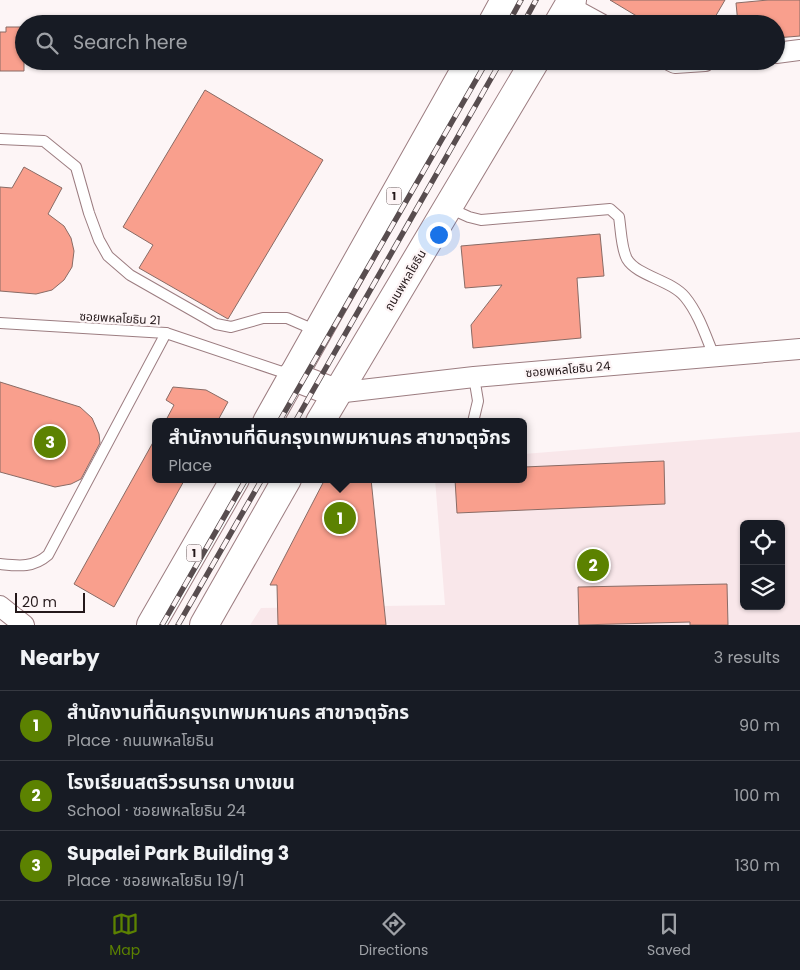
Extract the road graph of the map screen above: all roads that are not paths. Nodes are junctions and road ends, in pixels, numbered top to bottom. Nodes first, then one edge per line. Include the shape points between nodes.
1 (505, 0) edge
2 (566, 10) edge
3 (497, 15) edge
4 (578, 15) edge
5 (800, 50) edge
6 (785, 51) edge
7 (465, 70) edge
8 (530, 70) edge
9 (0, 139) edge
10 (448, 208) junction
11 (0, 323) edge
12 (166, 332) junction
13 (317, 332) junction
14 (800, 349) edge
15 (714, 356) junction
16 (292, 376) junction
17 (474, 377) junction
18 (336, 393) junction
19 (269, 418) edge
20 (322, 418) edge
21 (474, 418) edge
22 (233, 483) edge
23 (285, 483) edge
24 (0, 564) edge
25 (0, 606) edge
26 (24, 625) edge
27 (151, 625) edge
28 (204, 625) edge

1 - 3 main road
2 - 4 street
5 - 6 street
7 - 13 main road, 1
8 - 10 main road, ถนนพหลโยธิน
9 - 13 lane via 44,142 76,167 99,240 108,256 130,275 216,324 231,327 262,318 287,318
10 - 15 lane via 481,220 610,209 619,217 626,258 633,266 685,296
10 - 18 main road, ถนนพหลโยธิน
11 - 12 lane, ซอยพหลโยธิน 21
12 - 16 lane, ซอยพหลโยธิน 21
12 - 24 lane via 48,555 39,563 26,567
13 - 16 main road
14 - 15 street, ซอยพหลโยธิน 24
15 - 17 street, ซอยพหลโยธิน 24
16 - 18 main road
16 - 19 main road
17 - 18 street, ซอยพหลโยธิน 24
17 - 21 lane via 478,402
18 - 20 main road, ถนนพหลโยธิน
22 - 27 main road, 1
23 - 28 main road
25 - 26 street

